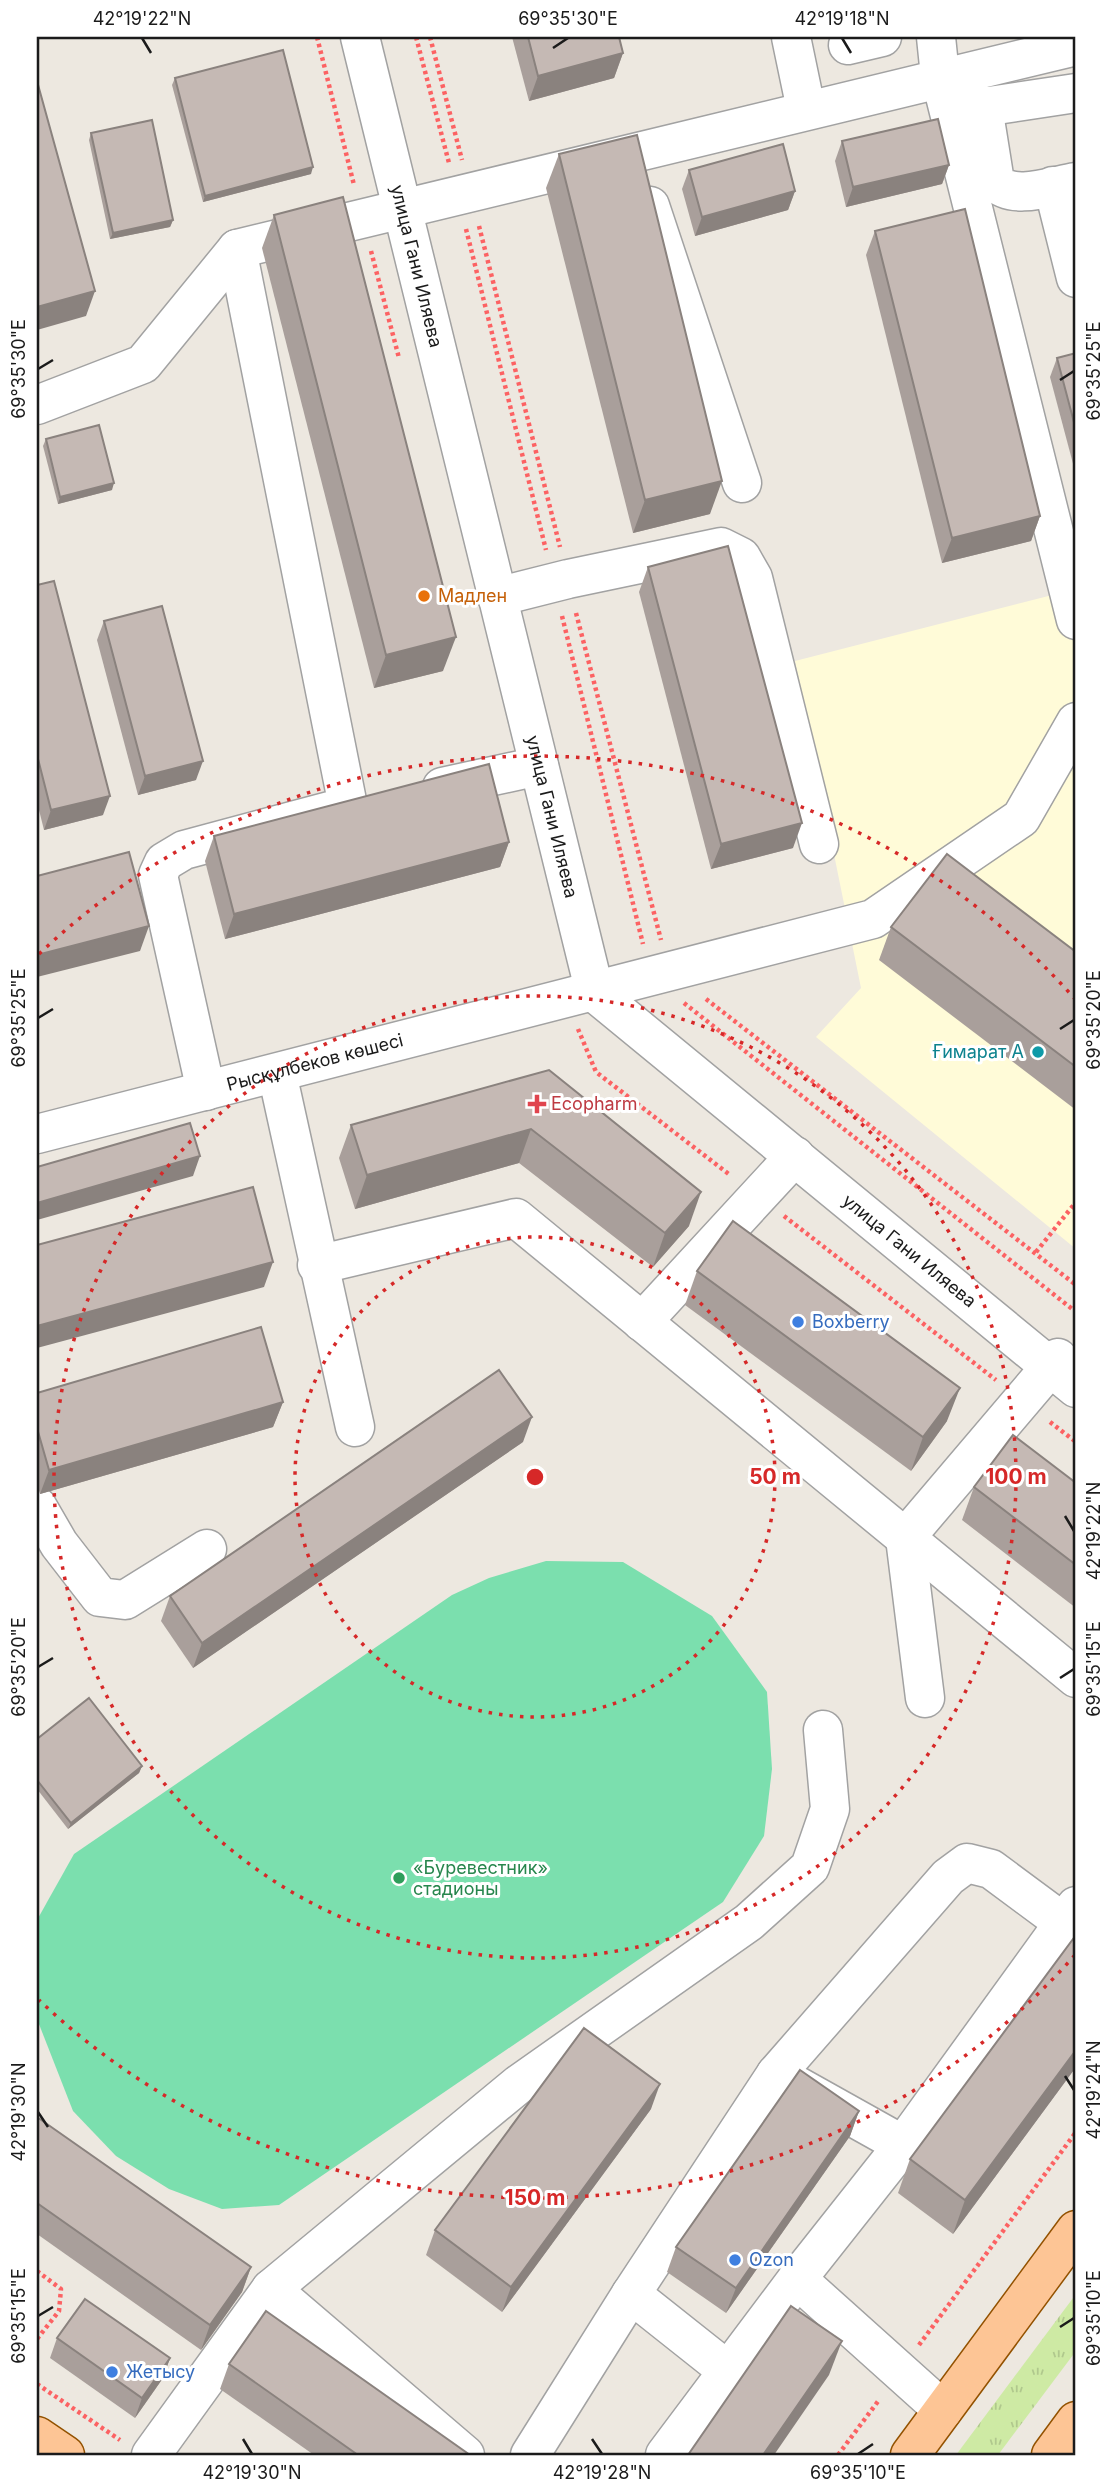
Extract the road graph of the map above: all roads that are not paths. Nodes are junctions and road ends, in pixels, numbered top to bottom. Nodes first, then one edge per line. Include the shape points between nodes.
1 (360, 37) edge
2 (791, 37) edge
3 (936, 37) edge
4 (1076, 46) edge
5 (940, 76) junction
6 (1076, 93) edge
7 (983, 107) junction
8 (806, 109) junction
9 (632, 151) junction
10 (1065, 184) edge
11 (403, 207) junction
12 (237, 250) junction
13 (1076, 278) edge
14 (37, 405) edge
15 (743, 483) dead end
16 (497, 597) junction
17 (1076, 620) edge
18 (1076, 722) edge
19 (539, 766) junction
20 (348, 806) junction
21 (819, 844) dead end
22 (595, 993) junction
23 (277, 1073) junction
24 (206, 1091) junction
25 (37, 1134) edge
26 (795, 1156) junction
27 (317, 1265) junction
28 (642, 1322) junction
29 (1062, 1371) edge
30 (355, 1427) dead end
31 (37, 1506) edge
32 (905, 1538) junction
33 (207, 1549) dead end
34 (1076, 1678) edge
35 (925, 1698) dead end
36 (823, 1730) dead end
37 (1072, 1921) edge
38 (776, 2074) junction
39 (903, 2145) junction
40 (1076, 2230) edge
41 (797, 2279) junction
42 (271, 2289) junction
43 (631, 2294) junction
44 (727, 2371) junction
45 (943, 2410) junction
46 (1076, 2421) edge
47 (37, 2436) edge
48 (136, 2448) edge
49 (65, 2455) edge
50 (465, 2455) edge
51 (530, 2455) edge
52 (665, 2455) edge
53 (910, 2455) edge
54 (1051, 2455) edge

1 - 11 street, улица Гани Иляева
2 - 8 street
3 - 5 street
4 - 5 street
5 - 7 street
5 - 8 street
5 - 17 street
6 - 7 street
7 - 10 street via 995,181 1004,190
8 - 9 street
9 - 11 street
9 - 15 street
10 - 13 street
11 - 12 street
11 - 16 street, улица Гани Иляева
12 - 14 street via 143,364
12 - 20 street
16 - 19 street, улица Гани Иляева
16 - 21 street via 720,547 741,557 753,578
18 - 22 street, Рысқұлбеков көшесі via 1021,818 873,919
19 - 20 street
19 - 22 street, улица Гани Иляева
20 - 24 street via 184,850 163,862 158,875
22 - 23 street, Рысқұлбеков көшесі
22 - 26 street, улица Гани Иляева
23 - 24 street, Рысқұлбеков көшесі
23 - 27 street
24 - 25 street, Рысқұлбеков көшесі
26 - 28 street
26 - 29 street, улица Гани Иляева
27 - 28 street via 516,1218
27 - 30 street
28 - 32 street
29 - 32 street via 1022,1400
31 - 33 street via 58,1544 100,1597 125,1600
32 - 34 street
32 - 35 street
36 - 42 street via 830,1809 810,1867 749,1922 519,2084
37 - 38 street via 991,1870 967,1863 948,1877
37 - 39 street
38 - 39 street
38 - 43 street
39 - 41 street
40 - 45 main road
41 - 44 street
41 - 45 street
42 - 48 street
42 - 50 street
43 - 44 street
43 - 51 street
44 - 52 street
45 - 53 main road
46 - 54 main road
47 - 49 main road

